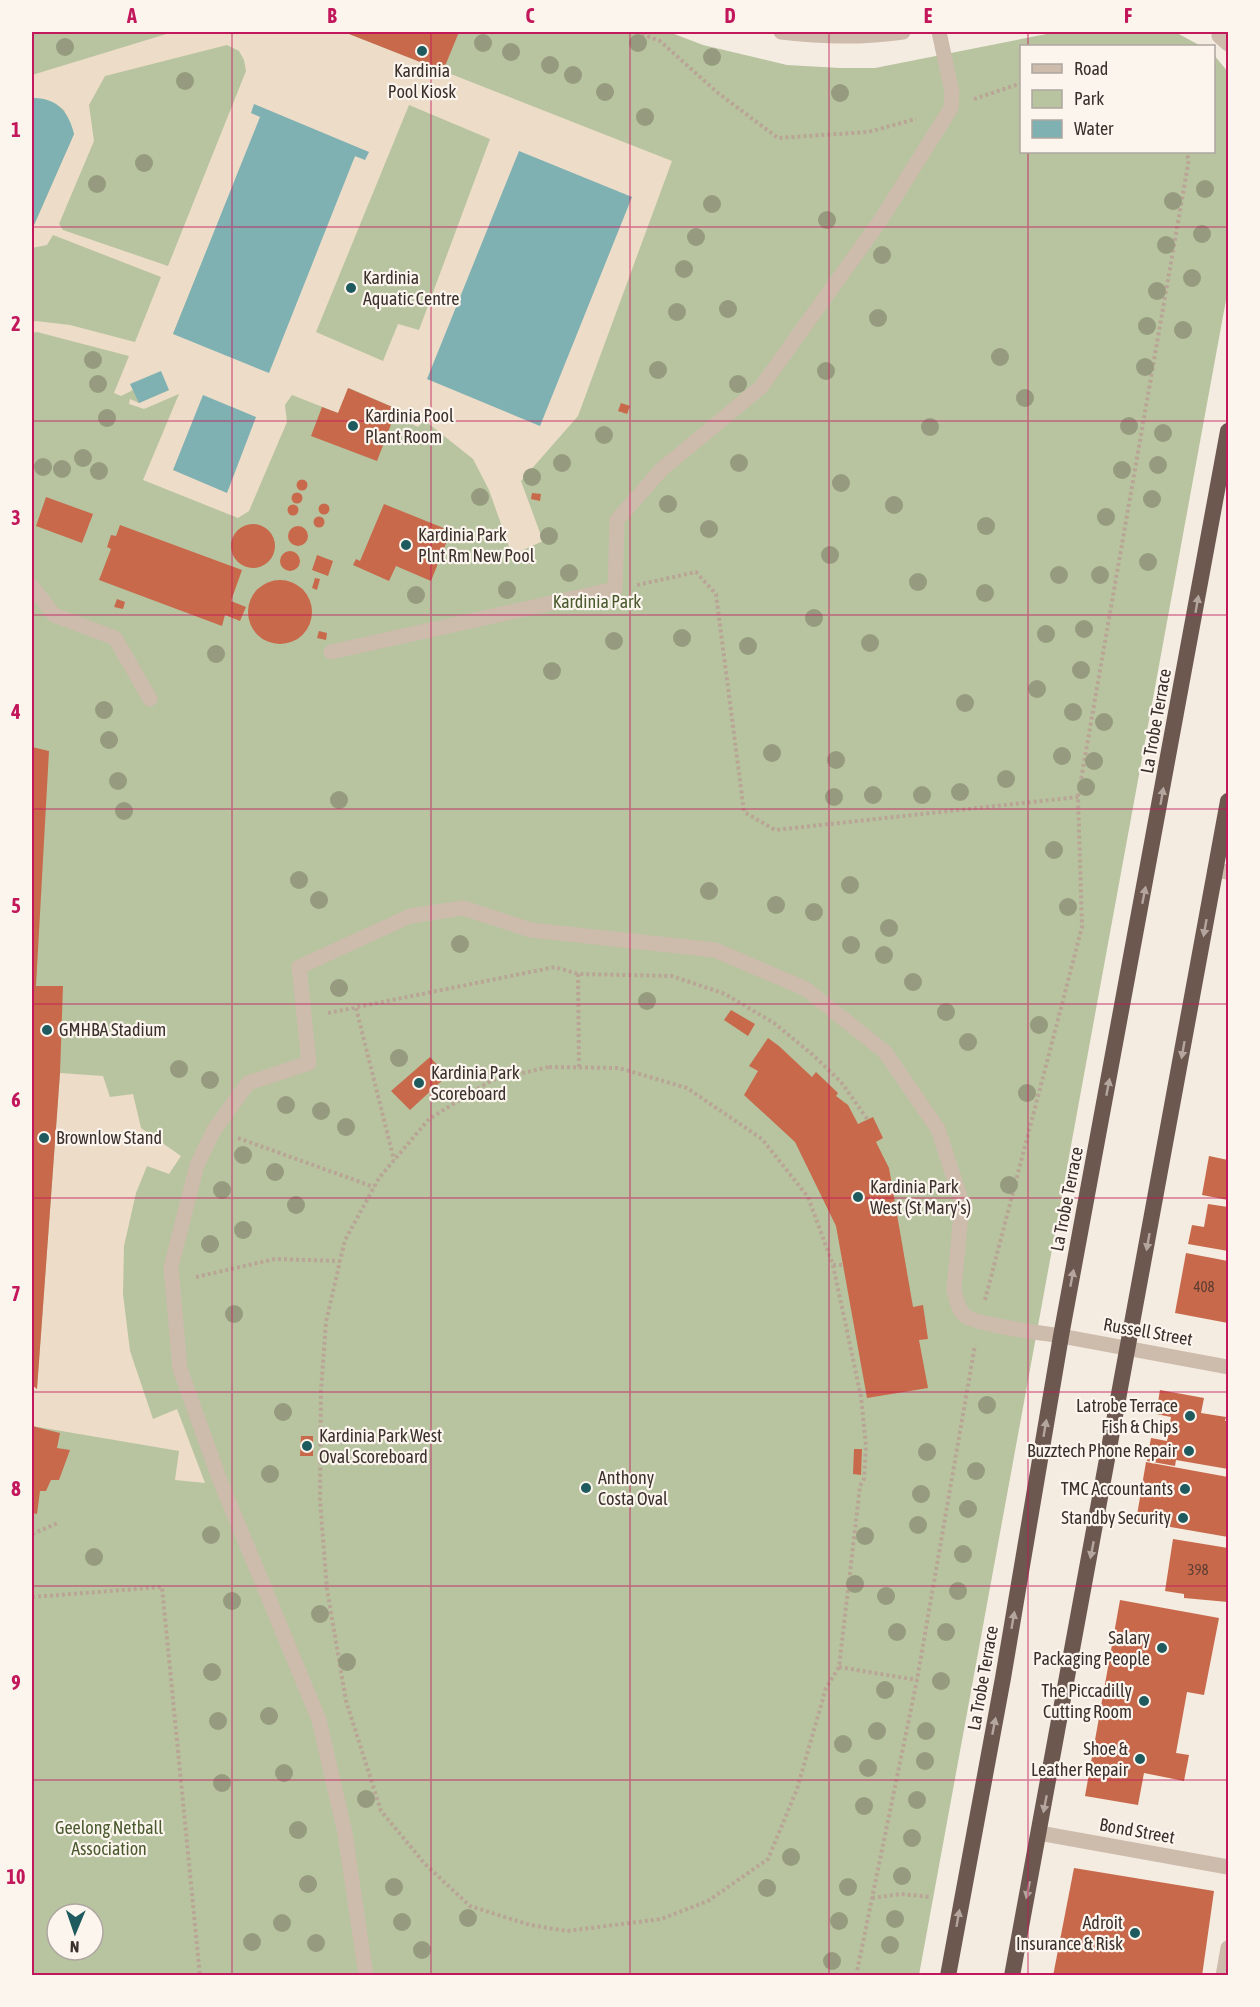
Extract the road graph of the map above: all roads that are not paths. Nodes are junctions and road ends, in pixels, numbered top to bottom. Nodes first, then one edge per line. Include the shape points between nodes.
1 (781, 32) edge
2 (903, 32) edge
3 (939, 32) edge
4 (1222, 32) edge
5 (1228, 44) edge
6 (1228, 431) edge
7 (32, 586) edge
8 (331, 652) dead end
9 (150, 699) dead end
10 (1228, 801) edge
11 (1222, 871) edge
12 (1061, 1336) junction
13 (1129, 1348) junction
14 (1228, 1367) edge
15 (1039, 1833) junction
16 (1228, 1867) edge
17 (1228, 1948) edge
18 (366, 1976) edge
19 (948, 1976) edge
20 (1012, 1976) edge
21 (1223, 1976) edge

1 - 2 street via 844,37
3 - 8 street via 952,92 951,108 880,221 761,387 662,469 617,520 615,589
4 - 5 street via 1220,36
12 -> 6 highway, La Trobe Terrace
7 - 9 street via 54,615 115,639
10 - 11 highway
11 -> 13 highway
12 - 13 street, Russell Street
12 - 18 street, Russell Street via 979,1322 965,1316 954,1289 962,1203 938,1129 885,1052 806,989 716,950 531,930 463,909 410,916 299,967 309,1063 248,1083 214,1130 197,1164 171,1267 172,1283 180,1369 219,1478 319,1720 345,1833
19 -> 12 highway, La Trobe Terrace
13 - 14 street, Russell Street
13 -> 15 highway
15 - 16 street, Bond Street
15 -> 20 highway
17 - 21 street

